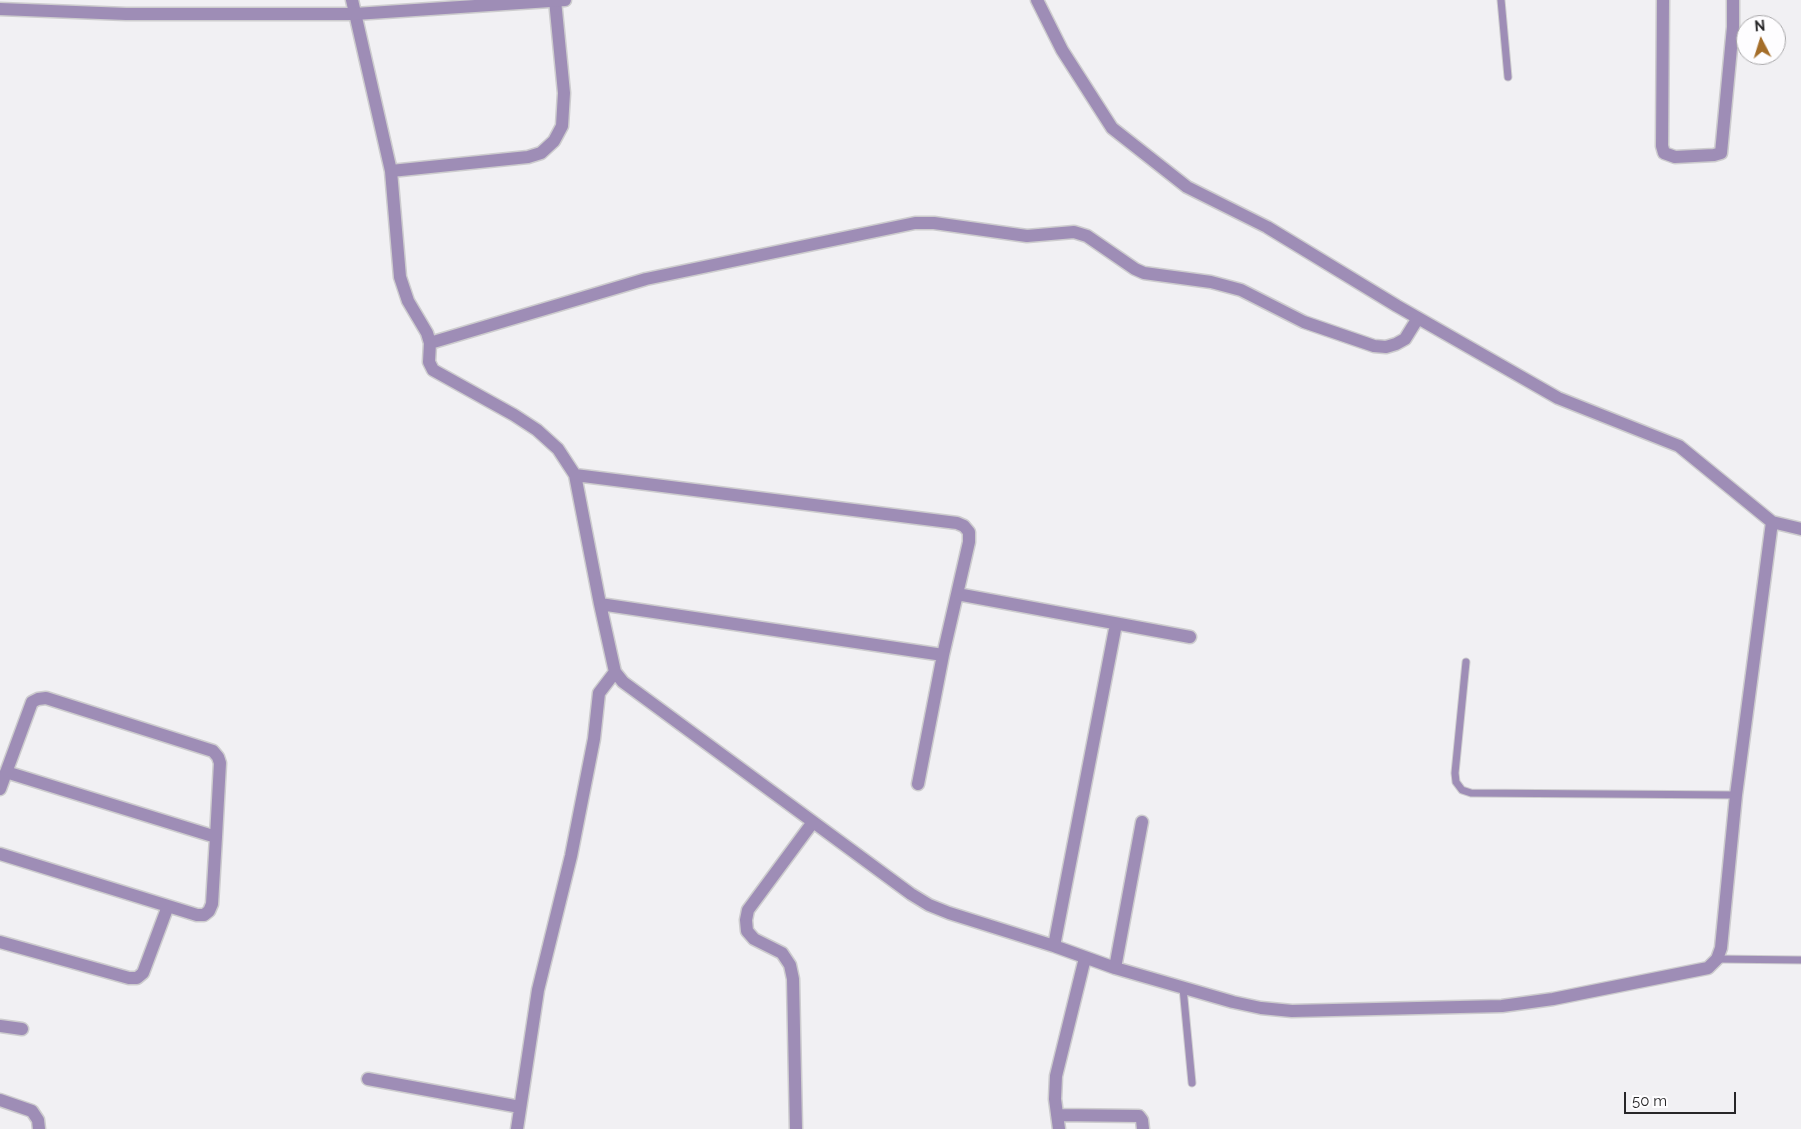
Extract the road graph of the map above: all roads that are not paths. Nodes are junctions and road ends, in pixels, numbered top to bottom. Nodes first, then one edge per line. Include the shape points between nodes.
1 (352, 0) edge
2 (558, 0) edge
3 (1037, 0) edge
4 (1501, 0) edge
5 (1663, 0) edge
6 (1733, 0) edge
7 (0, 9) edge
8 (355, 14) junction
9 (1508, 77) dead end
10 (391, 171) junction
11 (1418, 318) junction
12 (430, 343) junction
13 (575, 475) junction
14 (1772, 522) junction
15 (1801, 530) edge
16 (957, 594) junction
17 (600, 604) junction
18 (1116, 624) junction
19 (1190, 637) dead end
20 (943, 655) junction
21 (1466, 662) dead end
22 (615, 672) junction
23 (6, 772) junction
24 (918, 784) dead end
25 (0, 789) edge
26 (1736, 795) junction
27 (813, 822) junction
28 (1142, 822) dead end
29 (216, 837) junction
30 (0, 854) edge
31 (168, 906) junction
32 (0, 942) edge
33 (1054, 946) junction
34 (1085, 958) junction
35 (1717, 959) junction
36 (1801, 960) edge
37 (1115, 968) junction
38 (1183, 988) junction
39 (0, 1026) edge
40 (22, 1029) dead end
41 (368, 1079) dead end
42 (1192, 1082) dead end
43 (0, 1100) edge
44 (520, 1107) junction
45 (1057, 1115) junction
46 (39, 1129) edge
47 (517, 1129) edge
48 (796, 1129) edge
49 (1059, 1129) edge
50 (1143, 1129) edge

1 - 8 street
2 - 8 street
2 - 10 street via 564,111 562,126 554,141 541,153 528,156
3 - 11 street via 1062,50 1112,128 1187,187 1267,227
4 - 9 lane
5 - 6 street via 1662,146 1664,154 1675,157 1721,152
7 - 8 street via 126,14
8 - 10 street
10 - 12 street via 400,277 408,301
11 - 12 street via 1405,339 1386,347 1374,346 1304,322 1242,290 1212,282 1144,273 1087,236 1074,232 1027,236 915,223 646,279
11 - 14 street via 1558,398 1679,446
12 - 13 street via 429,362 433,370 537,430 558,449
13 - 16 street via 958,523 969,532 969,537
13 - 17 street
14 - 15 street
14 - 26 street
16 - 18 street
16 - 20 street
17 - 20 street
17 - 22 street
18 - 19 street
18 - 33 street
20 - 24 street
21 - 26 lane via 1455,774 1462,790 1471,793
22 - 27 street via 623,682
22 - 44 street via 599,694 594,739 571,856 538,990
23 - 25 street
23 - 29 street
23 - 29 street via 32,702 46,698 213,751 220,763
26 - 35 street via 1721,948
27 - 33 street via 929,905
27 - 48 street via 748,910 746,920 748,932 754,939 782,952 790,965
28 - 37 street
29 - 31 street via 209,911 197,915
30 - 31 street
31 - 32 street via 143,973 137,978
33 - 34 street
34 - 37 street
34 - 45 street via 1060,1053 1056,1076
35 - 36 lane
35 - 38 street via 1708,968 1554,1000 1502,1006 1292,1011 1261,1008
37 - 38 street
38 - 42 lane
39 - 40 street
41 - 44 street
43 - 46 street via 32,1112 38,1120
44 - 47 street
45 - 49 street
45 - 50 street via 1139,1116

